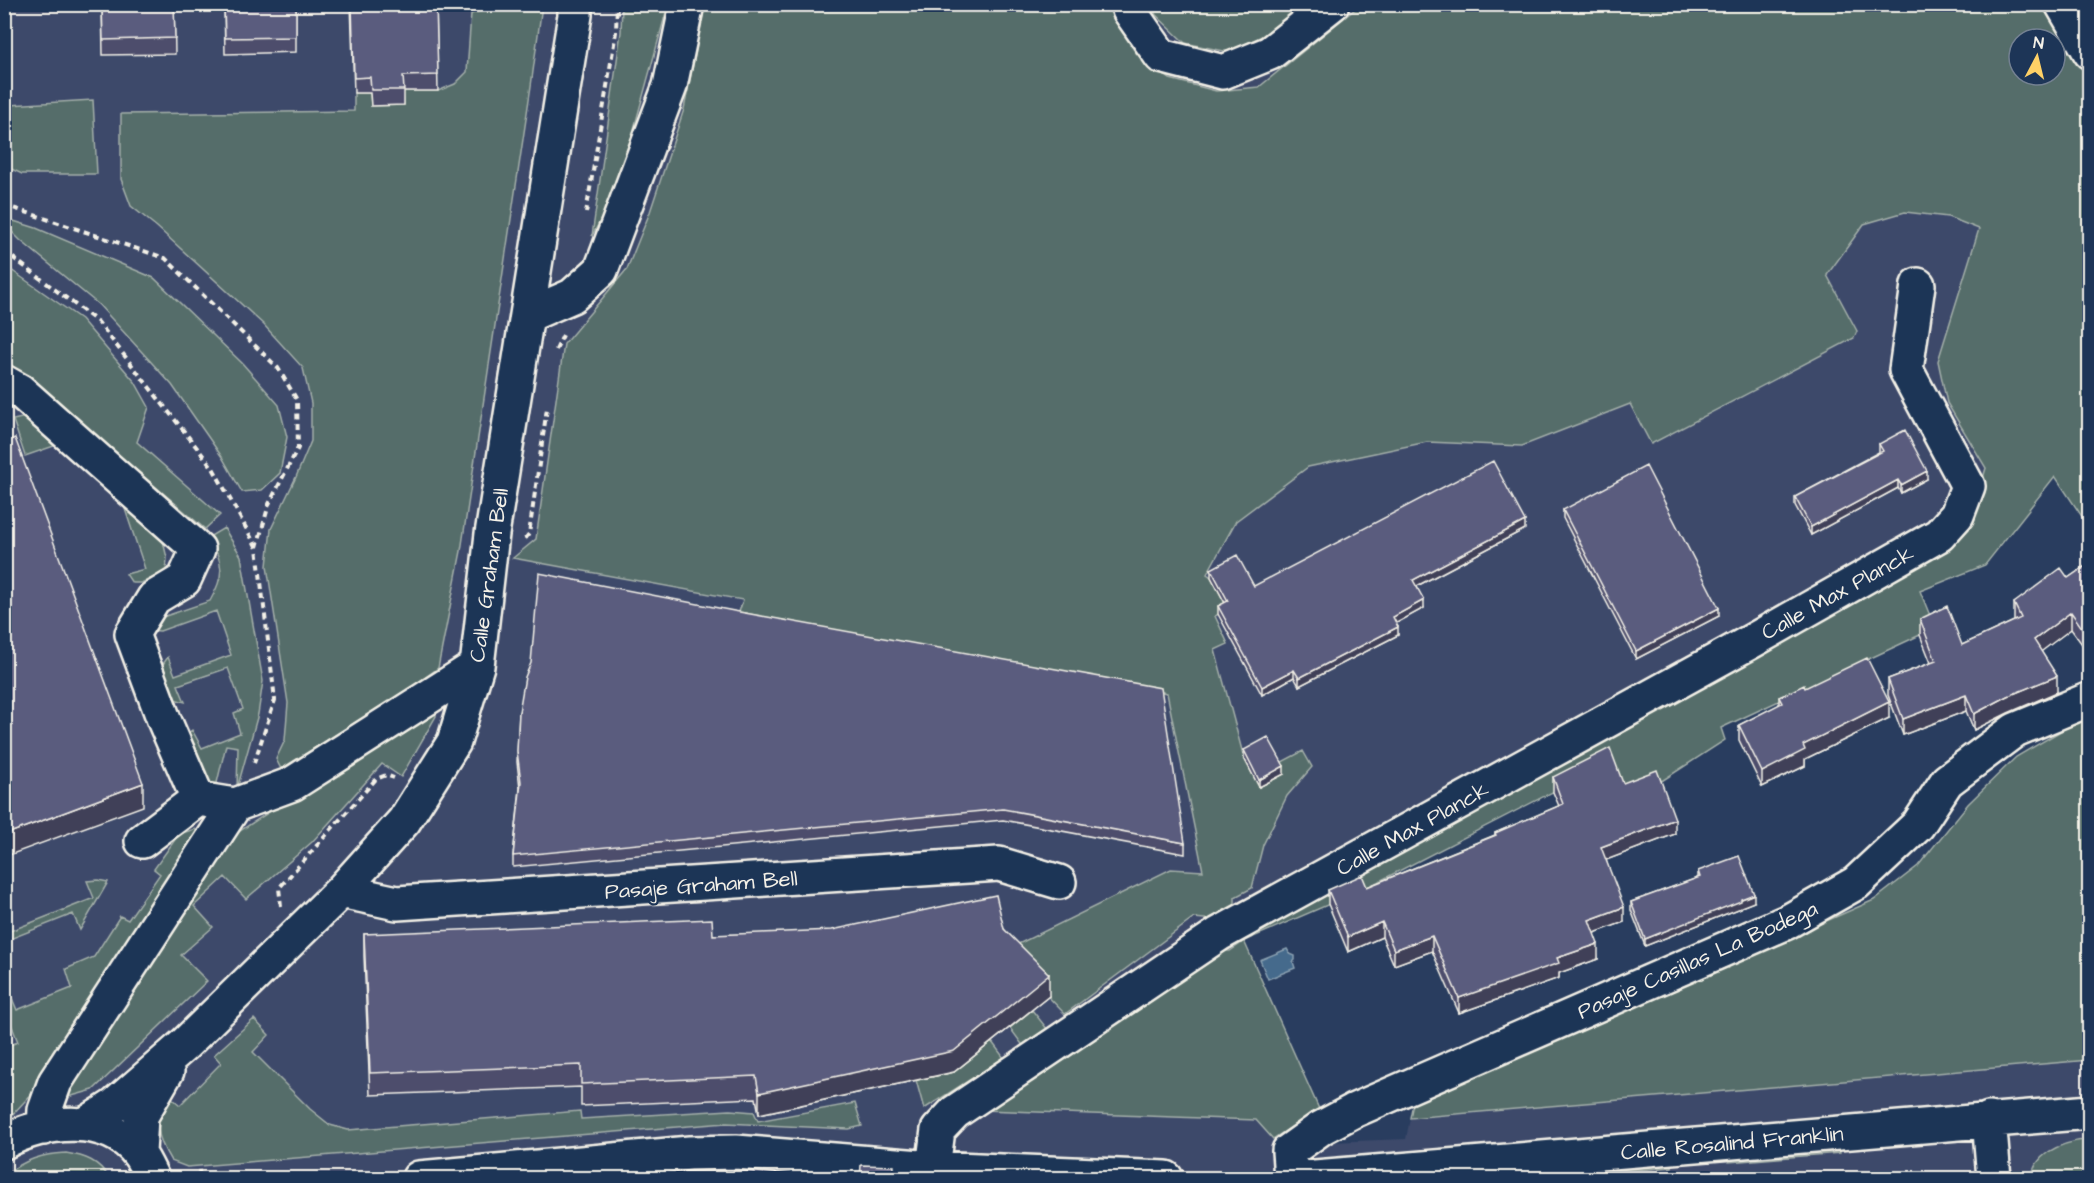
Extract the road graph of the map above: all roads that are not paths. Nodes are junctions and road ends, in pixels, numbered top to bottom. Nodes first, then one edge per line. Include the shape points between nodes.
1 (575, 4) edge
2 (687, 4) edge
3 (1128, 4) edge
4 (1332, 4) edge
5 (2062, 4) edge
6 (2090, 52) edge
7 (1918, 285) dead end
8 (528, 315) junction
9 (4, 382) edge
10 (477, 666) junction
11 (2090, 699) edge
12 (198, 799) junction
13 (235, 805) junction
14 (142, 841) dead end
15 (1059, 882) dead end
16 (341, 891) junction
17 (184, 1045) junction
18 (2090, 1112) edge
19 (1989, 1119) junction
20 (86, 1124) junction
21 (44, 1128) junction
22 (4, 1142) edge
23 (145, 1166) edge
24 (933, 1168) junction
25 (419, 1179) edge
26 (1166, 1179) edge
27 (1291, 1179) edge
28 (1303, 1179) edge
29 (1994, 1179) edge

1 - 8 street, Calle Graham Bell
2 - 8 street via 670,86 601,270 572,296
3 - 4 street via 1161,56 1222,72 1270,53
5 - 6 street
7 - 24 street, Calle Max Planck via 1906,370 1968,486 1957,515 1939,535 1219,934 955,1112 938,1130
8 - 10 street, Calle Graham Bell via 490,550
9 - 12 street via 20,391 198,549 184,580 154,598 132,634
10 - 13 street via 292,784
10 - 16 street, Calle Graham Bell via 454,742 404,821
11 - 27 street, Pasaje Casillas La Bodega via 2015,730 1947,781 1917,825 1856,883 1787,922 1353,1111 1289,1151
12 - 13 street
12 - 14 street
13 - 21 street via 55,1082 45,1110
15 - 16 street, Pasaje Graham Bell via 999,864 398,903
16 - 17 street, Calle Graham Bell
17 - 20 street, Calle Graham Bell via 114,1106
17 - 23 street, Calle Graham Bell via 141,1116
18 - 19 street, Calle Rosalind Franklin
19 - 28 street, Calle Rosalind Franklin
19 - 29 street
20 - 21 street
20 - 23 street via 107,1129 125,1140
21 - 22 street
24 - 25 street via 736,1152
24 - 26 street

